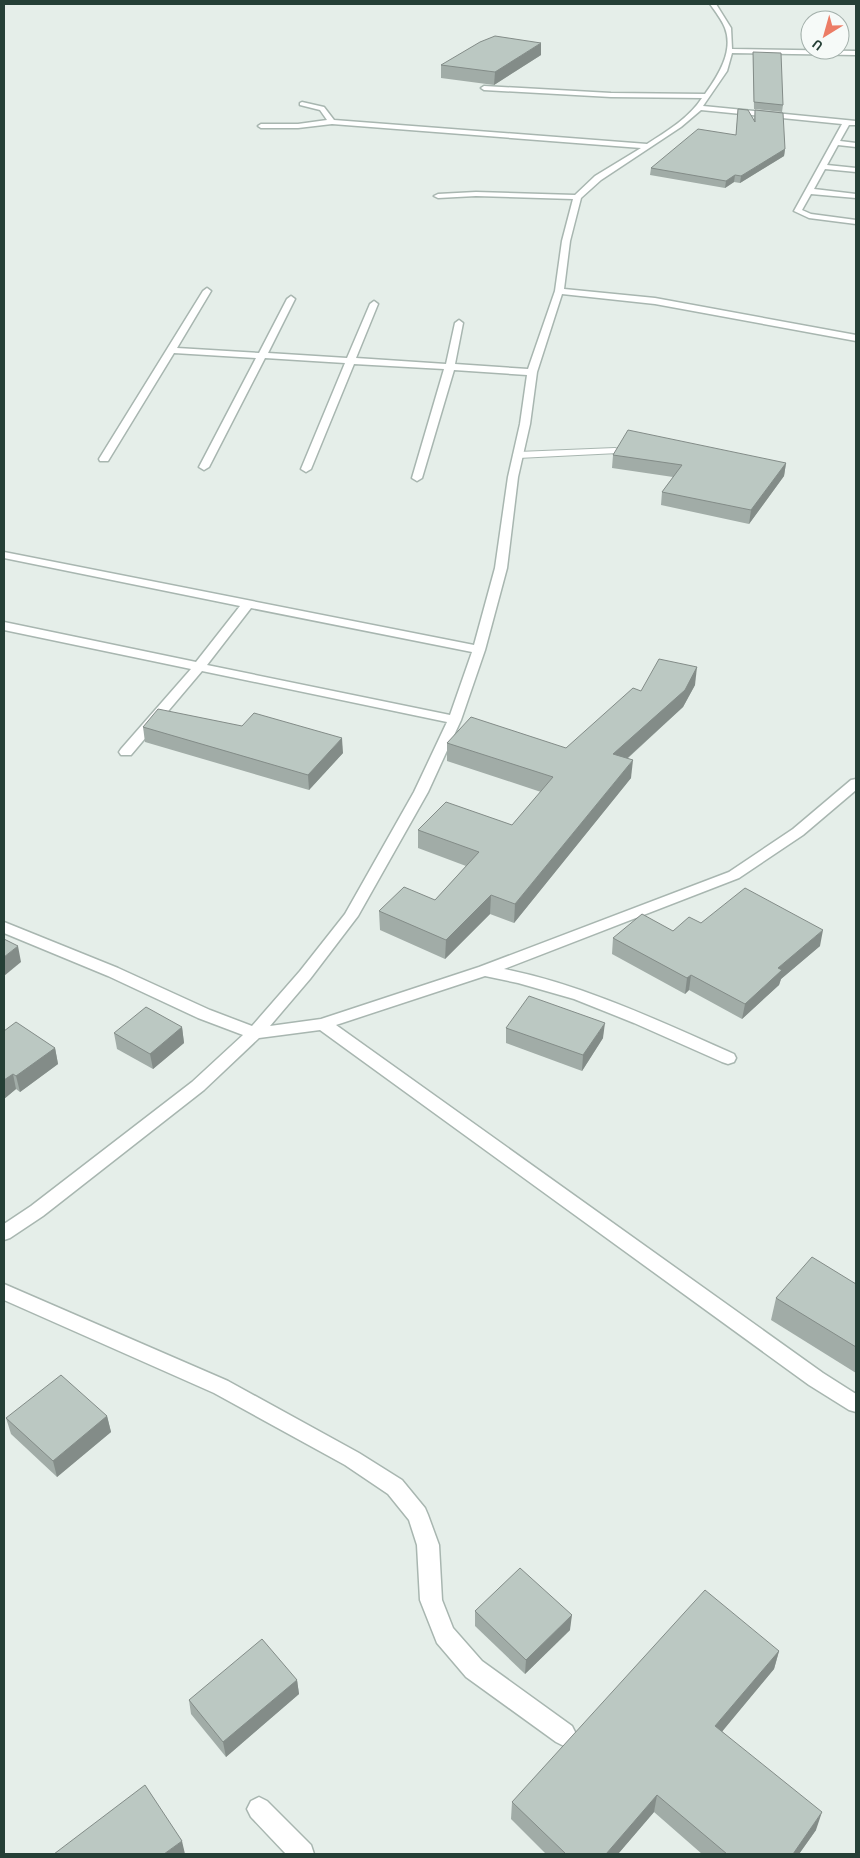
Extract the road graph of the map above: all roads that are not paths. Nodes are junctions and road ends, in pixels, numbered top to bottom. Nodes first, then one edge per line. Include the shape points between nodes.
1 (714, 4) edge
2 (729, 51) junction
3 (856, 53) edge
4 (484, 88) edge
5 (706, 96) junction
6 (302, 104) dead end
7 (699, 108) junction
8 (332, 122) junction
9 (847, 122) junction
10 (856, 123) edge
11 (262, 126) dead end
12 (834, 143) junction
13 (856, 145) edge
14 (649, 146) junction
15 (822, 166) junction
16 (856, 170) edge
17 (809, 191) junction
18 (438, 196) dead end
19 (856, 196) edge
20 (577, 197) junction
21 (856, 222) edge
22 (207, 291) dead end
23 (559, 291) junction
24 (291, 299) dead end
25 (374, 304) dead end
26 (459, 323) dead end
27 (856, 338) edge
28 (172, 350) junction
29 (261, 355) junction
30 (350, 360) junction
31 (450, 366) junction
32 (532, 372) junction
33 (615, 451) edge
34 (518, 456) junction
35 (104, 459) dead end
36 (204, 467) dead end
37 (306, 469) dead end
38 (417, 478) dead end
39 (4, 555) edge
40 (248, 604) junction
41 (4, 626) edge
42 (479, 650) junction
43 (199, 667) junction
44 (455, 720) junction
45 (126, 752) dead end
46 (856, 783) edge
47 (4, 927) edge
48 (484, 971) junction
49 (323, 1024) junction
50 (255, 1033) junction
51 (728, 1058) dead end
52 (4, 1234) edge
53 (4, 1292) edge
54 (856, 1404) edge
55 (564, 1734) dead end
56 (258, 1808) dead end
57 (302, 1854) edge

1 - 2 street via 728,28
2 - 3 street
2 - 5 street via 724,71
4 - 5 street
5 - 7 street
6 - 8 street via 322,108
7 - 9 street
7 - 14 street
8 - 11 street
8 - 14 street
9 - 10 street
9 - 12 street
12 - 13 street
12 - 15 street
14 - 20 street via 598,178
15 - 16 street
15 - 17 street
17 - 19 street
17 - 21 street via 798,211 809,216
18 - 20 street
20 - 23 street via 566,241
22 - 28 street
23 - 27 street via 655,302
23 - 32 street
24 - 29 street
25 - 30 street
26 - 31 street
28 - 29 street
28 - 35 street
29 - 30 street
29 - 36 street
30 - 31 street
30 - 37 street
31 - 32 street
31 - 38 street
32 - 34 street
33 - 34 lane
34 - 42 street via 501,568
39 - 40 street
40 - 42 street
40 - 43 street
41 - 43 street
42 - 44 street
43 - 44 street
43 - 45 street
44 - 50 street via 422,792 351,916
46 - 48 street via 811,824 734,875
47 - 50 street
48 - 49 street
48 - 51 street via 547,984 595,1000
49 - 50 street
49 - 54 street via 808,1373
50 - 52 street via 198,1086 37,1212
53 - 55 street via 221,1387 352,1459 395,1487 418,1515 428,1546 430,1600 445,1635 474,1670
56 - 57 street

